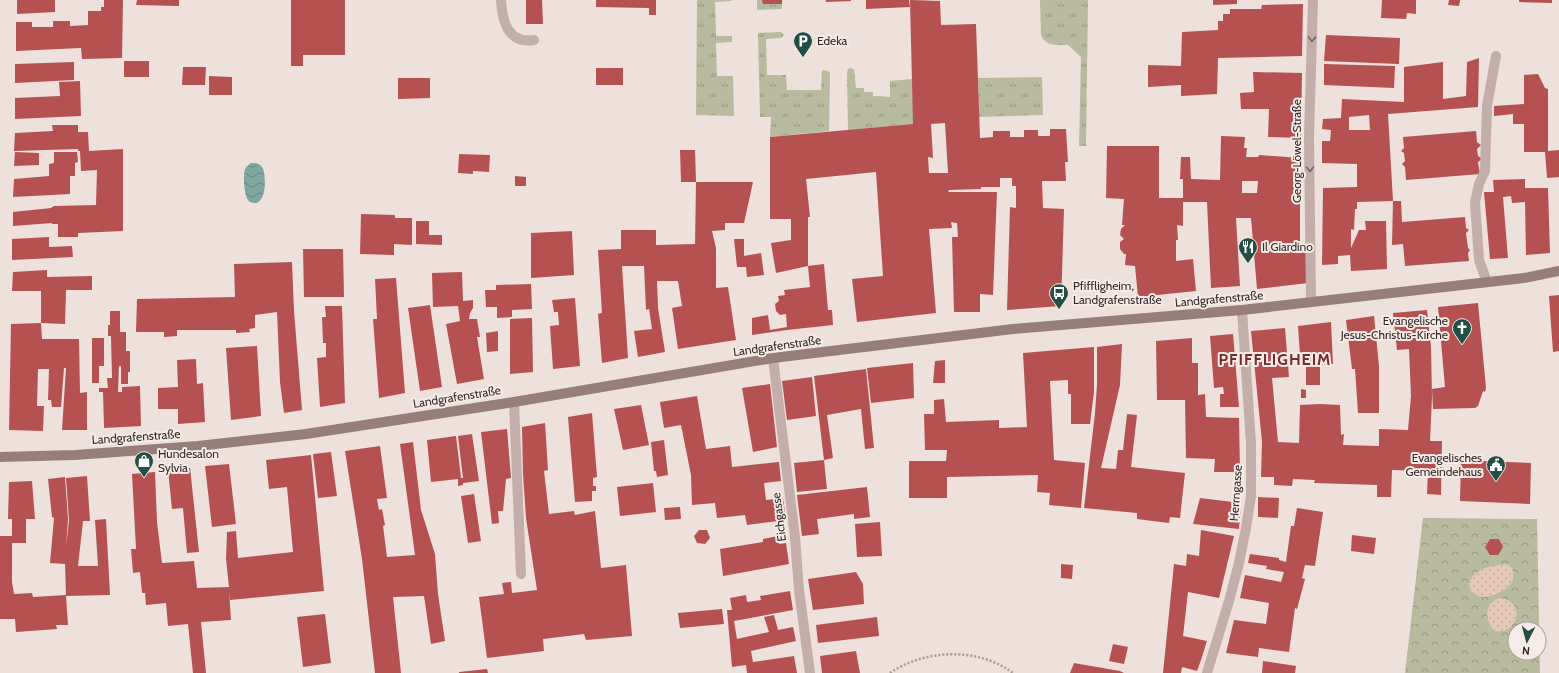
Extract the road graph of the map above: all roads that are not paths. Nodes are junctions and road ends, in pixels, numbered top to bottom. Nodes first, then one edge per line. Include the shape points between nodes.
1 (501, 0) edge
2 (1313, 0) edge
3 (534, 40) dead end
4 (1496, 56) dead end
5 (1559, 271) edge
6 (1486, 282) junction
7 (1311, 302) junction
8 (1242, 310) junction
9 (773, 358) junction
10 (514, 402) junction
11 (0, 457) edge
12 (521, 574) dead end
13 (810, 673) edge
14 (1207, 673) edge

1 - 3 street via 507,29 517,38
2 -> 7 street, Georg-Löwel-Straße via 1310,137
4 - 6 street via 1486,106 1485,171 1475,202 1479,260
5 - 6 street, Landgrafenstraße
6 - 7 street, Landgrafenstraße
7 - 8 street, Landgrafenstraße
8 - 9 street, Landgrafenstraße via 1013,329
8 - 14 street, Herrngasse via 1251,444 1250,496 1239,563
9 - 10 street, Landgrafenstraße
9 - 13 street, Eichgasse
10 - 11 street, Landgrafenstraße via 306,434 214,444
10 - 12 street

